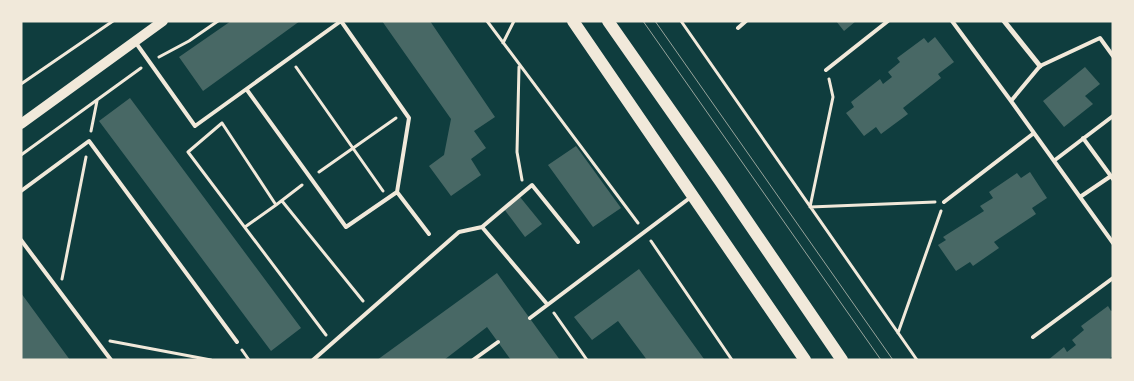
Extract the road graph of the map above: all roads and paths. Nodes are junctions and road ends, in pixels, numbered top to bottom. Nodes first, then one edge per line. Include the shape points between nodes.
1 (112, 21) edge
2 (163, 21) edge
3 (218, 21) edge
4 (486, 21) edge
5 (514, 21) edge
6 (573, 21) edge
7 (608, 21) edge
8 (681, 21) edge
9 (746, 21) edge
10 (888, 21) edge
11 (952, 21) edge
12 (1004, 21) edge
13 (738, 28) dead end
14 (135, 41) junction
15 (503, 43) junction
16 (1113, 56) edge
17 (290, 58) junction
18 (150, 62) junction
19 (520, 66) junction
20 (1040, 66) junction
21 (826, 70) joint
22 (21, 84) edge
23 (246, 90) junction
24 (97, 100) junction
25 (1011, 101) junction
26 (1113, 116) edge
27 (21, 124) edge
28 (222, 124) dead end
29 (1034, 132) junction
30 (1084, 138) junction
31 (88, 141) junction
32 (21, 155) edge
33 (1055, 160) junction
34 (1112, 178) edge
35 (521, 185) dead end
36 (21, 192) edge
37 (397, 192) junction
38 (693, 196) junction
39 (1080, 196) junction
40 (388, 198) junction
41 (282, 201) dead end
42 (944, 202) junction
43 (276, 206) dead end
44 (810, 207) junction
45 (245, 227) junction
46 (482, 227) junction
47 (644, 232) junction
48 (429, 234) dead end
49 (21, 240) edge
50 (578, 242) dead end
51 (1113, 243) edge
52 (1113, 278) edge
53 (60, 291) junction
54 (547, 304) junction
55 (370, 310) junction
56 (530, 318) dead end
57 (898, 333) junction
58 (1033, 337) dead end
59 (95, 338) junction
60 (236, 342) dead end
61 (498, 342) dead end
62 (332, 343) junction
63 (111, 360) edge
64 (210, 360) edge
65 (313, 360) edge
66 (473, 360) edge
67 (587, 360) edge
68 (732, 360) edge
69 (805, 360) edge
70 (842, 360) edge
71 (917, 360) edge

1 - 22 path
2 - 14 main road
3 - 18 path
4 - 15 path
5 - 15 path
6 - 38 main road
7 - 70 main road
8 - 44 path
9 - 13 lane
10 - 21 lane
11 - 25 lane
12 - 20 street
14 - 18 lane
14 - 27 main road
15 - 19 path
16 - 20 lane via 1100,38
17 - 23 lane
17 - 37 lane via 340,22 409,118
17 - 40 path
18 - 23 lane via 195,126
18 - 24 path
19 - 35 path via 517,152
19 - 47 path
20 - 25 lane
21 - 44 path via 833,97
23 - 40 lane via 346,227
24 - 31 path
24 - 32 path
25 - 29 lane
26 - 30 lane
28 - 45 path via 188,152
29 - 33 lane
29 - 42 lane
30 - 33 lane
30 - 34 lane
31 - 36 lane
31 - 53 path
31 - 60 lane
33 - 39 lane
34 - 39 lane
37 - 40 lane
37 - 48 lane
38 - 47 lane
38 - 69 main road
39 - 51 lane
41 - 55 path
42 - 44 path
42 - 57 path
43 - 45 path
44 - 57 path
45 - 62 path
46 - 50 lane via 532,185
46 - 54 lane
46 - 55 lane via 459,232
47 - 54 lane
47 - 68 path
49 - 53 lane
52 - 58 lane
53 - 59 lane
54 - 56 lane
54 - 67 path
55 - 62 lane
57 - 71 path
59 - 63 lane
59 - 64 path
61 - 66 lane
62 - 65 lane

